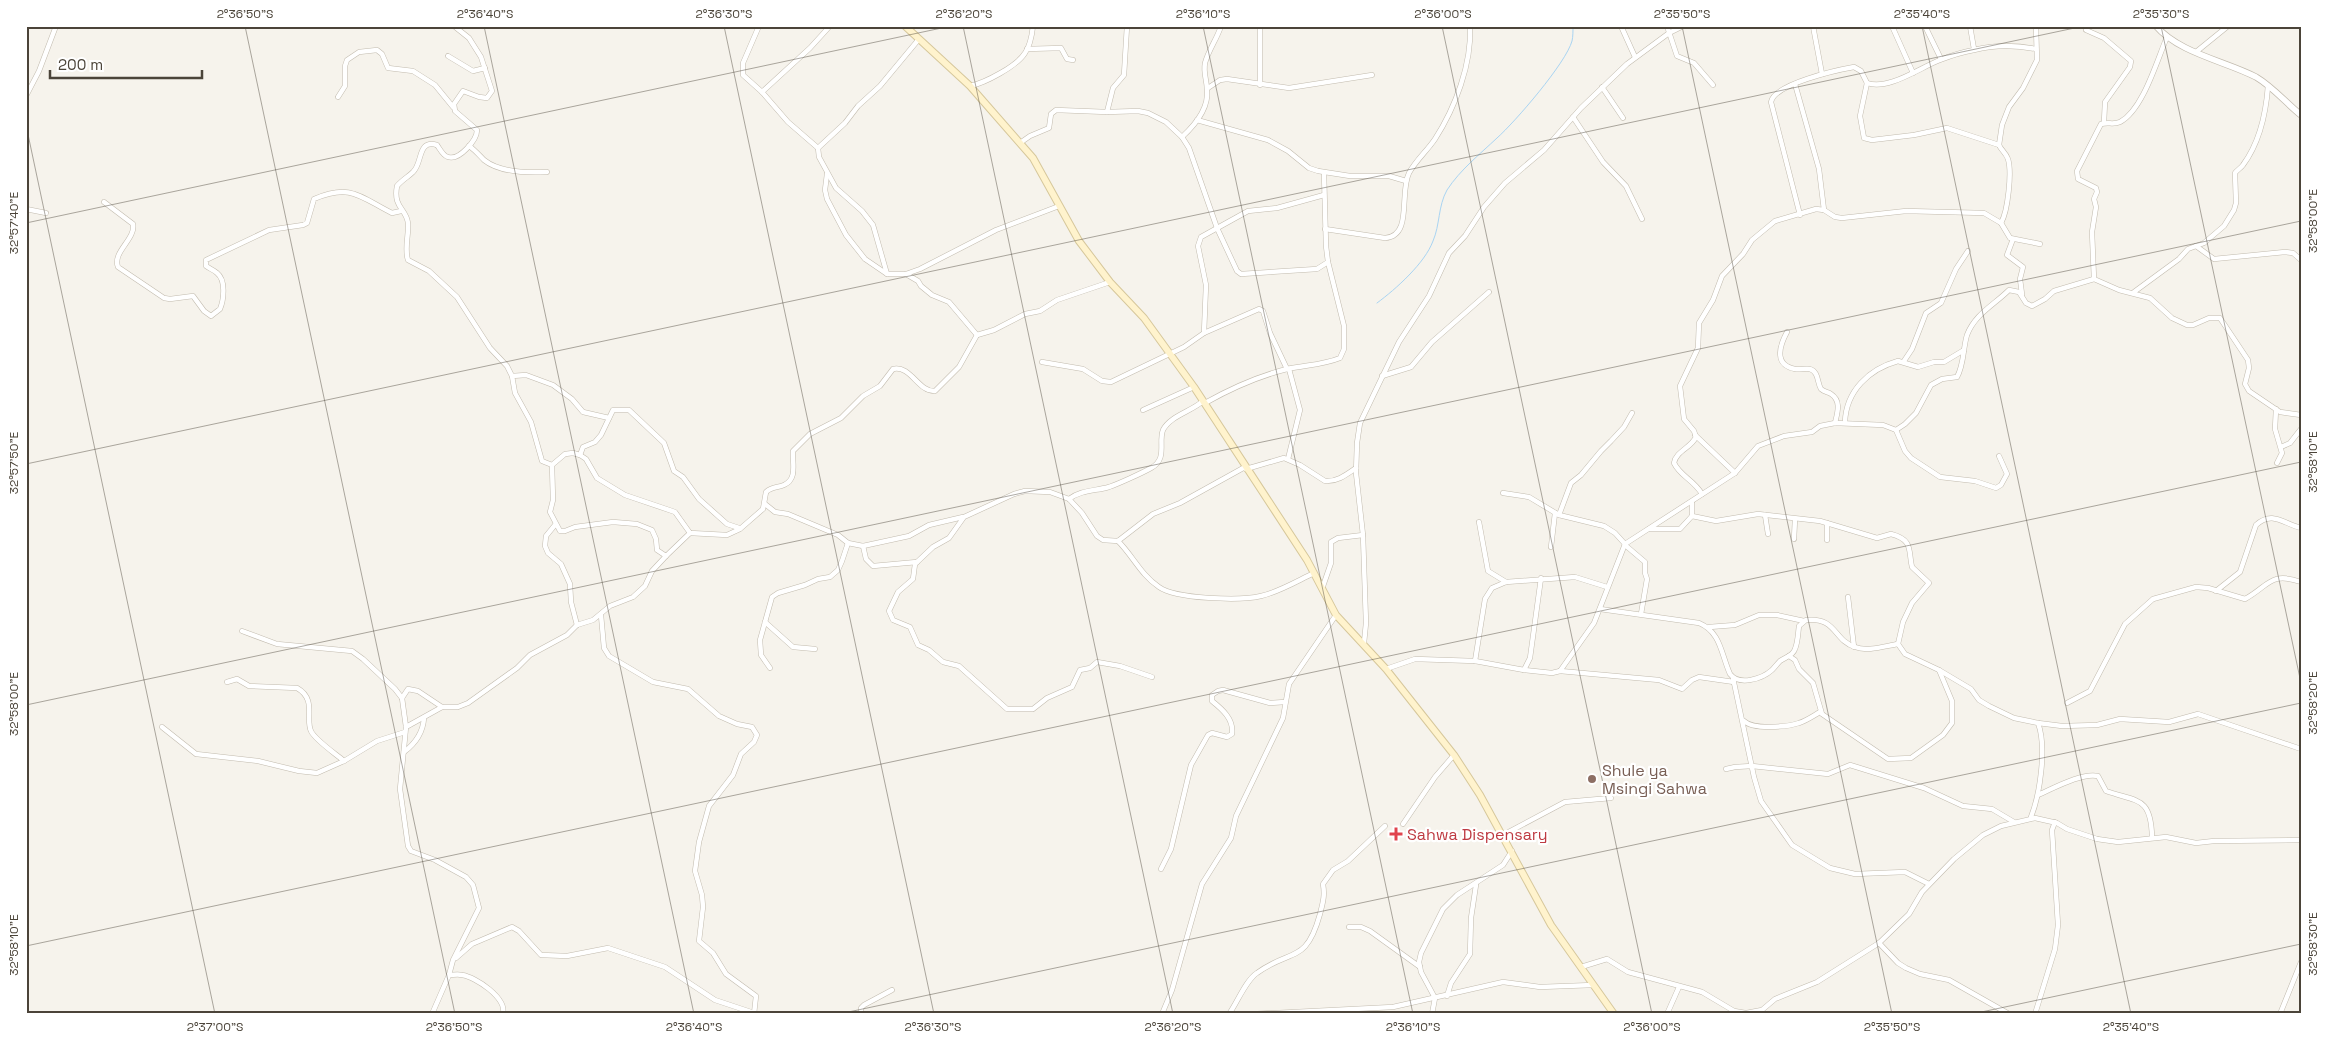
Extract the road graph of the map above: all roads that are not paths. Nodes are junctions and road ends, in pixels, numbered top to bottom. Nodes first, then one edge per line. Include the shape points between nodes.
1 (56, 26) edge
2 (454, 26) edge
3 (759, 26) edge
4 (830, 26) edge
5 (905, 26) edge
6 (1033, 26) edge
7 (1127, 26) edge
8 (1221, 26) edge
9 (1260, 26) edge
10 (1470, 26) edge
11 (1621, 26) edge
12 (1667, 26) edge
13 (1683, 26) edge
14 (1813, 26) edge
15 (1892, 26) edge
16 (1925, 26) edge
17 (1970, 26) edge
18 (2036, 26) edge
19 (2156, 26) edge
20 (2228, 26) edge
21 (2086, 30) dead end
22 (1669, 33) junction
23 (2167, 37) junction
24 (919, 39) junction
25 (1027, 49) junction
26 (1974, 49) junction
27 (2036, 49) junction
28 (2196, 52) junction
29 (448, 56) dead end
30 (1635, 57) junction
31 (1941, 59) junction
32 (1074, 60) dead end
33 (485, 68) junction
34 (1913, 73) junction
35 (1822, 74) junction
36 (1372, 75) dead end
37 (1867, 83) junction
38 (1795, 84) junction
39 (1260, 85) junction
40 (1712, 85) dead end
41 (970, 86) junction
42 (2268, 86) junction
43 (1602, 87) junction
44 (1208, 88) junction
45 (762, 92) junction
46 (26, 96) edge
47 (338, 97) dead end
48 (453, 107) junction
49 (1106, 112) junction
50 (2301, 115) edge
51 (1573, 117) junction
52 (1623, 118) dead end
53 (1197, 120) junction
54 (2104, 122) junction
55 (1182, 137) junction
56 (1020, 143) junction
57 (1999, 145) junction
58 (469, 146) junction
59 (818, 148) junction
60 (547, 172) dead end
61 (1324, 173) junction
62 (827, 174) junction
63 (1406, 181) junction
64 (1324, 195) junction
65 (104, 202) dead end
66 (1059, 206) junction
67 (26, 209) edge
68 (1824, 210) junction
69 (401, 211) junction
70 (46, 213) dead end
71 (1800, 215) junction
72 (1642, 219) dead end
73 (2001, 223) junction
74 (1217, 228) junction
75 (1325, 229) junction
76 (2013, 239) junction
77 (2040, 244) dead end
78 (2196, 246) junction
79 (1968, 250) dead end
80 (2301, 260) edge
81 (1328, 262) junction
82 (887, 274) junction
83 (906, 274) junction
84 (2094, 279) junction
85 (1110, 282) junction
86 (1489, 292) dead end
87 (2134, 292) junction
88 (2022, 295) junction
89 (1787, 332) dead end
90 (1204, 333) junction
91 (977, 334) junction
92 (1965, 349) junction
93 (1170, 353) junction
94 (1904, 361) junction
95 (1042, 362) dead end
96 (1288, 369) junction
97 (512, 376) junction
98 (1381, 377) junction
99 (1194, 387) junction
100 (1204, 402) junction
101 (2276, 409) junction
102 (1144, 410) dead end
103 (1632, 413) dead end
104 (2301, 415) edge
105 (609, 418) junction
106 (1845, 422) junction
107 (1835, 423) junction
108 (2301, 429) edge
109 (1896, 430) junction
110 (1695, 435) junction
111 (2281, 448) junction
112 (580, 455) junction
113 (1998, 456) dead end
114 (1288, 459) junction
115 (2277, 463) dead end
116 (552, 465) junction
117 (1246, 468) junction
118 (1356, 468) junction
119 (1735, 473) junction
120 (1503, 494) dead end
121 (1702, 494) junction
122 (1069, 499) junction
123 (1692, 503) junction
124 (765, 504) junction
125 (1557, 514) junction
126 (1764, 515) junction
127 (1692, 516) junction
128 (964, 517) junction
129 (1795, 519) junction
130 (1479, 522) dead end
131 (1827, 523) junction
132 (555, 525) junction
133 (2301, 528) edge
134 (740, 529) junction
135 (1649, 530) junction
136 (690, 533) junction
137 (1768, 534) dead end
138 (1362, 535) junction
139 (1794, 539) dead end
140 (1827, 540) dead end
141 (1118, 541) junction
142 (848, 543) junction
143 (1625, 545) junction
144 (863, 546) junction
145 (1551, 547) dead end
146 (666, 556) junction
147 (917, 562) junction
148 (1314, 573) junction
149 (1541, 578) junction
150 (1506, 582) junction
151 (2301, 582) edge
152 (1607, 587) junction
153 (1322, 590) junction
154 (2216, 591) junction
155 (1848, 597) dead end
156 (1600, 609) junction
157 (1641, 614) junction
158 (601, 615) junction
159 (1336, 615) junction
160 (1804, 621) junction
161 (765, 622) junction
162 (577, 625) junction
163 (1708, 627) junction
164 (242, 631) dead end
165 (1364, 643) junction
166 (1898, 644) junction
167 (1854, 647) junction
168 (814, 649) dead end
169 (1789, 656) junction
170 (1475, 661) junction
171 (770, 668) dead end
172 (1386, 669) junction
173 (1524, 670) junction
174 (1940, 670) junction
175 (1560, 672) junction
176 (1152, 677) dead end
177 (1734, 680) junction
178 (227, 682) dead end
179 (402, 698) junction
180 (1286, 702) junction
181 (2067, 703) dead end
182 (442, 708) junction
183 (1820, 712) junction
184 (424, 718) junction
185 (1744, 720) junction
186 (2038, 723) junction
187 (162, 727) dead end
188 (406, 729) junction
189 (2301, 749) edge
190 (404, 752) junction
191 (1454, 754) junction
192 (344, 761) junction
193 (1752, 766) junction
194 (1726, 769) dead end
195 (2038, 795) junction
196 (1611, 798) dead end
197 (2031, 818) junction
198 (2014, 822) junction
199 (2054, 822) junction
200 (1403, 824) dead end
201 (1386, 826) dead end
202 (1503, 835) junction
203 (2152, 837) junction
204 (2301, 840) edge
205 (1512, 851) junction
206 (1161, 868) dead end
207 (1929, 884) junction
208 (1476, 885) junction
209 (1349, 927) dead end
210 (1879, 943) junction
211 (453, 960) junction
212 (2301, 962) edge
213 (1420, 967) junction
214 (1581, 967) junction
215 (449, 975) junction
216 (1593, 985) junction
217 (1679, 987) junction
218 (892, 990) dead end
219 (1447, 996) junction
220 (1435, 998) junction
221 (1304, 1012) edge
222 (1762, 1012) edge
223 (432, 1014) edge
224 (503, 1014) edge
225 (754, 1014) edge
226 (861, 1014) edge
227 (1162, 1014) edge
228 (1229, 1014) edge
229 (1253, 1014) edge
230 (1432, 1014) edge
231 (1614, 1014) edge
232 (1667, 1014) edge
233 (2009, 1014) edge
234 (2035, 1014) edge
235 (2280, 1014) edge

1 - 46 street via 40,71
2 - 33 street via 474,45
3 - 45 street via 742,69 743,75
4 - 45 street
5 - 24 main road
6 - 25 street
7 - 49 street via 1124,75 1113,88
8 - 44 street via 1205,64
9 - 39 street
10 - 63 street via 1469,50 1456,96 1435,140 1416,162
11 - 30 street
12 - 22 street
13 - 22 street
14 - 35 street
15 - 34 street
16 - 31 street
17 - 26 street
18 - 27 street
19 - 23 street
20 - 28 street
21 - 54 street via 2104,38 2131,61 2105,102
22 - 30 street
22 - 40 street via 1676,56 1694,63
23 - 28 street
23 - 54 street via 2144,96 2124,120
24 - 41 main road
24 - 59 street via 880,86
25 - 32 street via 1061,48 1066,59
25 - 41 street via 1021,58 986,81
26 - 27 street via 2015,46
26 - 31 street
27 - 57 street via 2033,71 2009,108
28 - 42 street via 2246,72
29 - 33 street via 473,71
30 - 43 street
31 - 34 street
33 - 48 street via 491,94 482,98 463,91
34 - 37 street via 1876,85
35 - 37 street via 1854,67 1861,71
35 - 38 street
36 - 39 street via 1289,88
37 - 57 street via 1860,116 1864,138 1914,135 1947,128
38 - 68 street via 1819,169
38 - 71 street via 1778,91 1771,97 1771,102
39 - 44 street via 1227,79
41 - 56 main road
42 - 50 street
42 - 78 street via 2261,129 2235,173 2234,210 2224,226
43 - 51 street
43 - 52 street
44 - 53 street via 1206,105
45 - 59 street via 788,122
47 - 48 street via 345,86 347,60 358,52 377,50 388,68 413,71 435,85
48 - 58 street via 477,130 476,139
49 - 55 street via 1138,111 1154,115
49 - 56 street via 1056,110 1051,114 1048,128
51 - 72 street via 1604,162 1626,186
51 - 98 street via 1544,150 1505,183 1449,253 1429,296 1406,329
53 - 55 street
53 - 61 street via 1268,140 1309,168
54 - 84 street via 2098,127 2076,174 2097,192 2092,232
55 - 74 street via 1194,160
56 - 66 main road via 1043,174
57 - 73 street via 2008,157 2010,175
58 - 60 street via 486,161 499,167
58 - 69 street via 451,158 434,144 422,149 416,168 397,186 396,201
59 - 62 street
61 - 63 street via 1389,176
61 - 64 street
62 - 82 street via 836,188 873,224
62 - 82 street via 827,199 846,235 866,259
63 - 75 street via 1403,223 1395,236 1385,238
64 - 74 street via 1277,208 1248,211
64 - 75 street
65 - 69 street via 134,224 133,232 117,258 118,267 164,298 193,296 211,316 220,309 222,278 206,266 206,260 269,230 304,225 314,199 358,193 392,213
66 - 83 street via 996,230
66 - 85 main road via 1078,241
67 - 70 street
68 - 71 street via 1816,209
68 - 73 street via 1842,218 1906,211 1984,213
69 - 97 street via 408,224 408,260 429,271 457,297
71 - 110 street via 1776,221 1752,240 1722,276 1713,300 1701,317 1698,348 1680,390 1684,419
73 - 76 street via 2007,236
74 - 81 street via 1241,274 1317,269
74 - 90 street via 1199,241 1206,285
75 - 81 street
76 - 77 street
76 - 88 street via 2007,256 2023,267 2020,279
78 - 80 street via 2214,259 2294,252
78 - 87 street via 2188,248 2179,259
79 - 94 street via 1941,303 1926,313
81 - 96 street via 1344,326 1343,353 1340,358 1325,364
82 - 83 street
83 - 91 street via 918,280 932,295 949,302
84 - 87 street via 2119,290
84 - 88 street via 2054,291 2032,306 2026,304
85 - 91 street via 1057,300 1040,311
85 - 93 main road via 1144,318
86 - 98 street via 1440,333 1411,367
87 - 101 street via 2150,298 2186,326 2216,317 2223,320 2248,360 2245,384 2249,391
88 - 92 street via 2016,290 2009,290 1985,309 1968,333
89 - 107 street via 1780,358 1792,368 1815,372 1822,389 1836,400
90 - 93 street
90 - 96 street via 1256,309 1261,310
91 - 124 street via 959,367 935,391 927,390 904,370 893,369 880,386 863,396 840,418 810,434 793,452 791,478 784,485 766,492
92 - 94 street via 1944,362 1918,367
92 - 109 street via 1957,377 1931,385 1916,413
93 - 95 street via 1111,382 1102,381 1083,369
93 - 99 main road
94 - 106 street via 1883,367 1856,388 1848,403
96 - 100 street
96 - 114 street via 1300,410
97 - 105 street via 526,375 553,385 583,412
97 - 116 street via 515,393 531,422 542,461
98 - 118 street via 1360,423
99 - 100 main road
99 - 102 street
100 - 117 main road
100 - 122 street via 1167,425 1162,433 1160,456 1150,468 1110,486 1081,492
101 - 104 street
101 - 111 street via 2275,433
103 - 125 street via 1611,442 1571,483
105 - 112 street via 602,435 583,447
105 - 134 street via 616,409 629,410 638,417 664,443 674,471 727,524
106 - 107 street
106 - 109 street via 1883,425
107 - 119 street via 1820,426 1812,432 1767,441 1752,450
108 - 111 street via 2290,443
109 - 113 street via 1911,458 1940,477 1975,481 1996,488 2007,474
110 - 119 street
110 - 121 street via 1694,441 1674,463
111 - 115 street
112 - 116 street via 565,454
112 - 136 street via 597,478 625,495 675,512
114 - 117 street via 1277,458
114 - 118 street via 1325,481 1336,480
116 - 132 street via 550,512
117 - 141 street via 1153,514
117 - 148 main road
118 - 138 street
119 - 121 street
120 - 125 street via 1530,497
121 - 123 street
122 - 128 street via 1050,492 1025,491
122 - 141 street via 1082,512 1097,536 1103,540
123 - 127 street
123 - 135 street
124 - 134 street
124 - 142 street via 775,512 788,514 838,535
125 - 143 street via 1604,526
125 - 145 street
126 - 127 street via 1752,514 1716,522
126 - 129 street
126 - 137 street
127 - 135 street via 1680,528
128 - 144 street via 929,525 909,536
128 - 147 street via 949,538
129 - 131 street
129 - 139 street
130 - 150 street via 1488,571
131 - 140 street
131 - 166 street via 1877,538 1896,535 1910,548 1912,567 1929,583 1912,604
132 - 146 street via 562,532 613,522 647,527 655,534 658,553
132 - 162 street via 546,536 545,546 560,564 570,584
133 - 154 street via 2279,518 2262,520 2254,532 2240,572
134 - 136 street via 727,535
135 - 143 street
136 - 146 street
138 - 153 street via 1331,542 1331,563
138 - 165 street
141 - 148 street via 1149,580 1161,589 1184,596 1250,598 1268,594
142 - 144 street
142 - 161 street via 835,574 774,595
143 - 152 street
143 - 157 street via 1645,562 1648,579
144 - 147 street via 866,559 873,566
146 - 158 street via 652,571 639,594 610,606
147 - 176 street via 913,580 896,596 890,616 910,627 918,645 943,662 959,666 1007,710 1033,709 1046,698 1072,687 1080,670 1097,662
148 - 153 main road
149 - 150 street
149 - 152 street via 1580,577
149 - 173 street via 1530,658
150 - 170 street via 1488,592
151 - 154 street via 2286,577 2276,578 2245,599
152 - 156 street
153 - 159 main road
154 - 181 street via 2192,587 2148,602 2125,624 2090,692
155 - 167 street
156 - 157 street
156 - 175 street
157 - 163 street
158 - 162 street
158 - 225 street via 604,648 609,656 643,678 688,689 719,716 756,731 754,742 741,754 732,775 709,806 695,871 703,907 699,942 713,953 726,974 756,996
159 - 165 main road
159 - 180 street via 1291,679
160 - 163 street via 1759,615 1735,625
160 - 167 street via 1830,624
160 - 169 street via 1799,626 1795,649
161 - 168 street via 793,646
161 - 171 street via 760,649
162 - 182 street via 567,635 530,655 468,703
163 - 177 street via 1716,637
164 - 179 street via 277,644 352,651
165 - 172 main road
166 - 167 street
166 - 174 street via 1905,654
169 - 177 street via 1772,671 1745,680
169 - 183 street via 1813,683
170 - 172 street via 1415,659
170 - 173 street
172 - 191 main road
173 - 175 street
174 - 183 street via 1952,701 1952,724 1911,758 1888,759
174 - 186 street via 1971,689 1979,700 1989,706 2017,719
175 - 177 street via 1659,680 1682,689 1699,677
177 - 185 street
178 - 192 street via 237,679 249,686 301,690 311,708 309,724 313,734
179 - 182 street via 408,689 414,689
179 - 188 street
180 - 206 street via 1270,703 1223,690 1212,695 1212,701 1224,710 1232,734 1227,737 1208,735 1194,758 1170,849
180 - 227 street via 1283,718 1236,816 1231,838 1202,884
182 - 184 street
183 - 185 street via 1789,726 1752,727
184 - 188 street
184 - 190 street via 423,729
185 - 193 street
186 - 189 street via 2097,725 2120,719 2169,722 2198,714
186 - 195 street via 2041,738
187 - 192 street via 196,754 258,761 309,773 321,772
188 - 190 street
188 - 192 street via 377,741
190 - 211 street via 400,789 408,846 411,851 466,878 479,906
191 - 200 street
191 - 202 main road
193 - 194 street
193 - 198 street via 1828,774 1850,765 1924,788 1963,806 1992,809
193 - 207 street via 1761,801 1797,849 1830,868 1855,874 1905,872
195 - 197 street
195 - 203 street via 2093,774 2098,776 2106,791 2129,796 2141,804 2150,816
196 - 202 street via 1565,802
197 - 198 street
197 - 199 street
198 - 207 street via 1983,835
199 - 203 street via 2097,839 2118,842
199 - 234 street via 2058,925
201 - 228 street via 1348,861 1333,870 1323,884 1325,899 1308,945 1256,973
202 - 205 main road
203 - 204 street via 2166,836 2196,843
205 - 208 street via 1503,865
205 - 214 main road via 1551,925
207 - 210 street via 1909,914
208 - 213 street via 1457,895 1443,909 1421,953
208 - 219 street via 1470,954 1450,983
209 - 213 street via 1370,931
210 - 222 street via 1834,973 1775,999
210 - 233 street via 1906,968 1950,980
211 - 215 street
211 - 225 street via 472,944 512,927 541,955 568,956 608,948 665,967 715,1000
212 - 235 street
213 - 220 street
214 - 216 main road
214 - 217 street via 1607,959 1628,972
215 - 223 street
215 - 224 street via 462,975 485,987 500,999
216 - 219 street via 1540,987 1503,982
216 - 231 main road
217 - 222 street via 1709,995 1734,1011
217 - 232 street
218 - 226 street via 861,1008
219 - 220 street
220 - 221 street via 1383,1008
220 - 230 street
221 - 229 street

